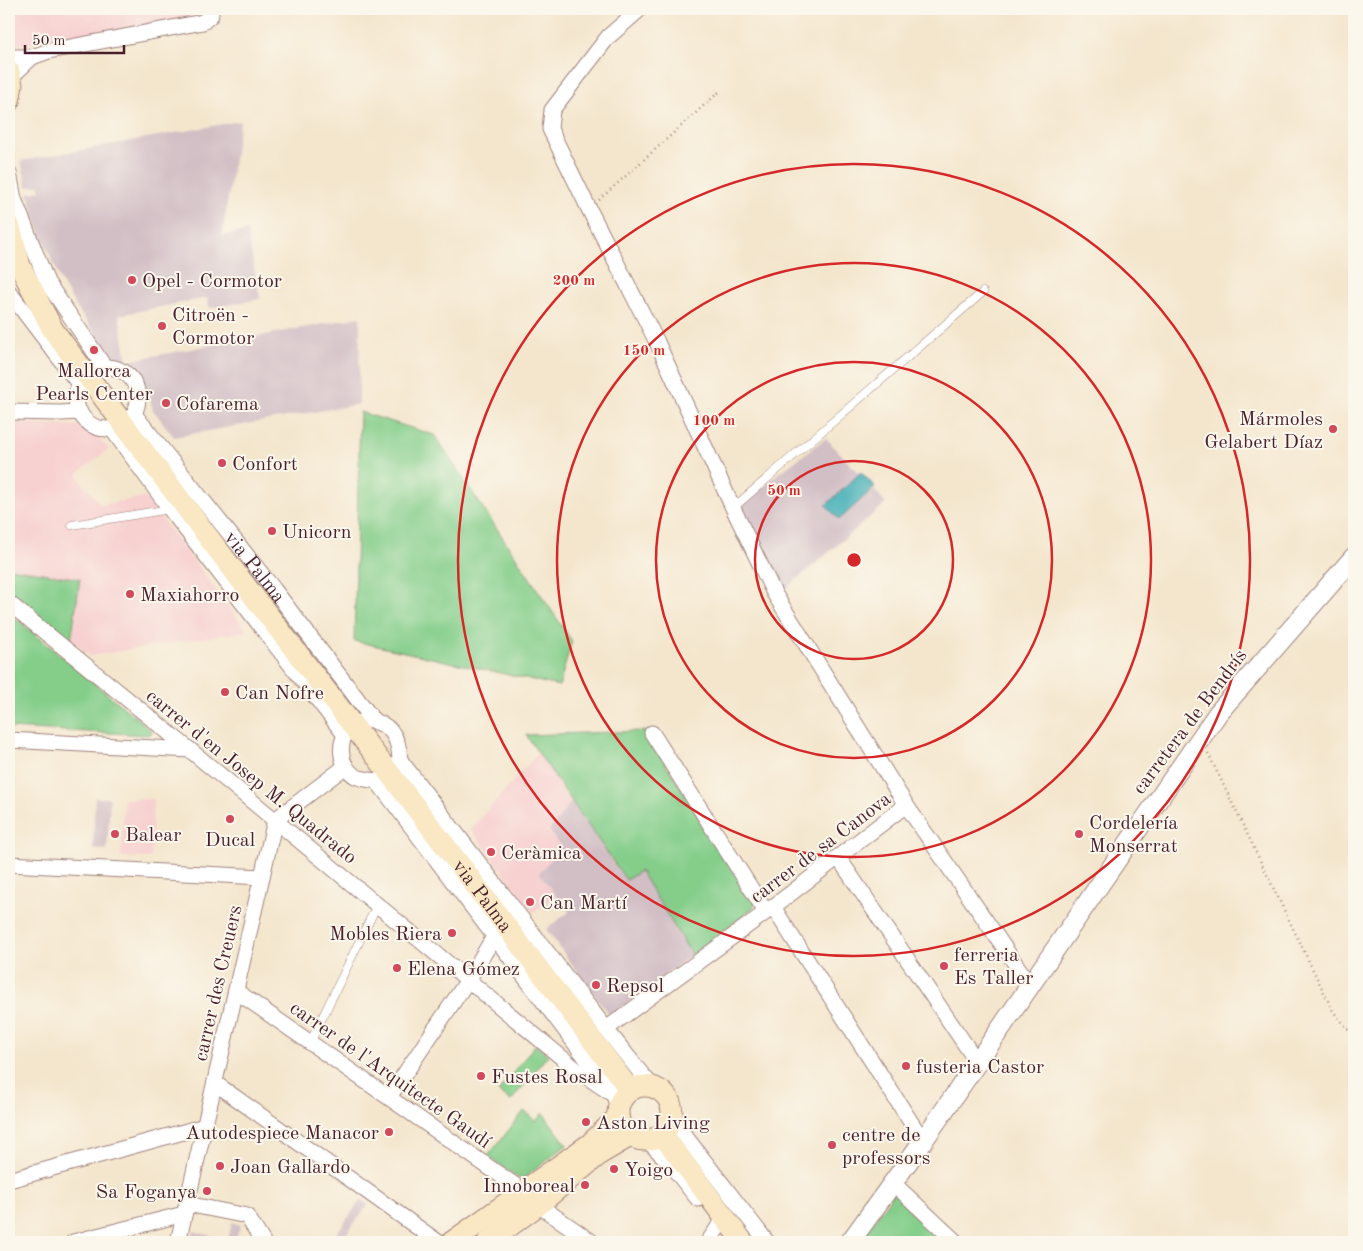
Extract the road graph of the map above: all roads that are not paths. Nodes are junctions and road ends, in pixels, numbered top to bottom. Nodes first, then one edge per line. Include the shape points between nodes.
1 (211, 9) edge
2 (640, 9) edge
3 (9, 69) edge
4 (9, 101) edge
5 (9, 173) edge
6 (9, 225) edge
7 (9, 292) edge
8 (983, 292) dead end
9 (90, 375) junction
10 (9, 412) edge
11 (80, 412) junction
12 (123, 422) junction
13 (733, 508) junction
14 (170, 509) junction
15 (72, 525) dead end
16 (1354, 557) edge
17 (9, 603) edge
18 (374, 720) junction
19 (349, 730) junction
20 (652, 733) dead end
21 (9, 740) edge
22 (190, 750) junction
23 (346, 766) junction
24 (389, 771) junction
25 (906, 805) junction
26 (274, 820) junction
27 (838, 856) junction
28 (9, 864) edge
29 (262, 877) junction
30 (377, 905) junction
31 (769, 910) junction
32 (494, 936) junction
33 (468, 980) junction
34 (1030, 985) junction
35 (236, 991) junction
36 (606, 1029) junction
37 (310, 1042) junction
38 (977, 1062) junction
39 (215, 1083) junction
40 (654, 1087) junction
41 (389, 1097) junction
42 (620, 1103) junction
43 (205, 1126) junction
44 (653, 1132) junction
45 (923, 1141) junction
46 (9, 1180) edge
47 (893, 1183) junction
48 (530, 1198) junction
49 (186, 1209) junction
50 (719, 1226) junction
51 (73, 1242) edge
52 (178, 1242) edge
53 (263, 1242) edge
54 (438, 1242) edge
55 (452, 1242) edge
56 (488, 1242) edge
57 (592, 1242) edge
58 (708, 1242) edge
59 (733, 1242) edge
60 (743, 1242) edge
61 (767, 1242) edge
62 (850, 1242) edge
63 (956, 1242) edge

1 - 3 street via 211,15 204,22 49,51
2 - 13 street via 608,37 552,110 550,128 657,342
3 - 4 main road
5 - 9 street via 14,199 47,282
6 - 9 main road, via Palma via 20,266 53,330
7 - 9 street
8 - 13 lane
9 - 11 street via 76,393
9 - 12 main road, via Palma
9 - 12 street via 114,367 123,370 134,381 139,395 138,405
10 - 11 street
11 - 12 street via 85,420 102,429
12 - 14 street
12 - 18 street, via Palma via 278,594
12 - 19 main road, via Palma
13 - 25 street via 774,593
14 - 15 lane
14 - 19 street
16 - 34 street, carretera de Bendrís via 1218,713
17 - 22 street, carrer d'en Josep M. Quadrado
18 - 19 street
18 - 24 street, via Palma via 388,727 399,745
19 - 23 street via 341,750
19 - 24 main road, via Palma
20 - 31 street
21 - 22 street
22 - 26 street, carrer d'en Josep M. Quadrado
23 - 24 street via 357,776
23 - 26 street
24 - 32 street, via Palma
24 - 36 street, via Palma
24 - 42 main road, via Palma
25 - 27 street, carrer de sa Canova
25 - 34 street, carrer de sa Canova
26 - 29 street, carrer des Creuers
26 - 30 street, carrer d'en Josep M. Quadrado
27 - 31 street, carrer de sa Canova
27 - 38 street
28 - 29 street
29 - 35 street, carrer des Creuers
30 - 33 street, carrer d'en Josep M. Quadrado
30 - 37 lane
31 - 36 street, carrer de sa Canova
31 - 45 street
32 - 33 street
32 - 42 street, via Palma
33 - 41 street
33 - 42 street, carrer d'en Josep M. Quadrado
34 - 38 street, carretera de Bendrís
35 - 37 street, carrer de l'Arquitecte Gaudí
35 - 39 street, carrer des Creuers
36 - 40 street, via Palma
37 - 41 street, carrer de l'Arquitecte Gaudí
38 - 45 street, carretera de Bendrís
39 - 43 street, carrer des Creuers
39 - 54 street
40 - 42 main road via 639,1086
40 - 44 main road via 665,1094 672,1109
41 - 48 street, carrer de l'Arquitecte Gaudí
42 - 44 main road via 624,1131
42 - 48 main road via 590,1144
43 - 46 street
43 - 49 street, carrer des Creuers
44 - 48 main road via 601,1153
44 - 50 street via 667,1160
44 - 60 main road
44 - 61 street
45 - 47 street, carretera de Bendrís
47 - 62 street, carretera de Bendrís
47 - 63 street
48 - 55 main road
48 - 56 main road
48 - 57 street, carrer de l'Arquitecte Gaudí
49 - 51 street
49 - 52 street, carrer des Creuers
49 - 53 street via 247,1216
50 - 58 street
50 - 59 street

